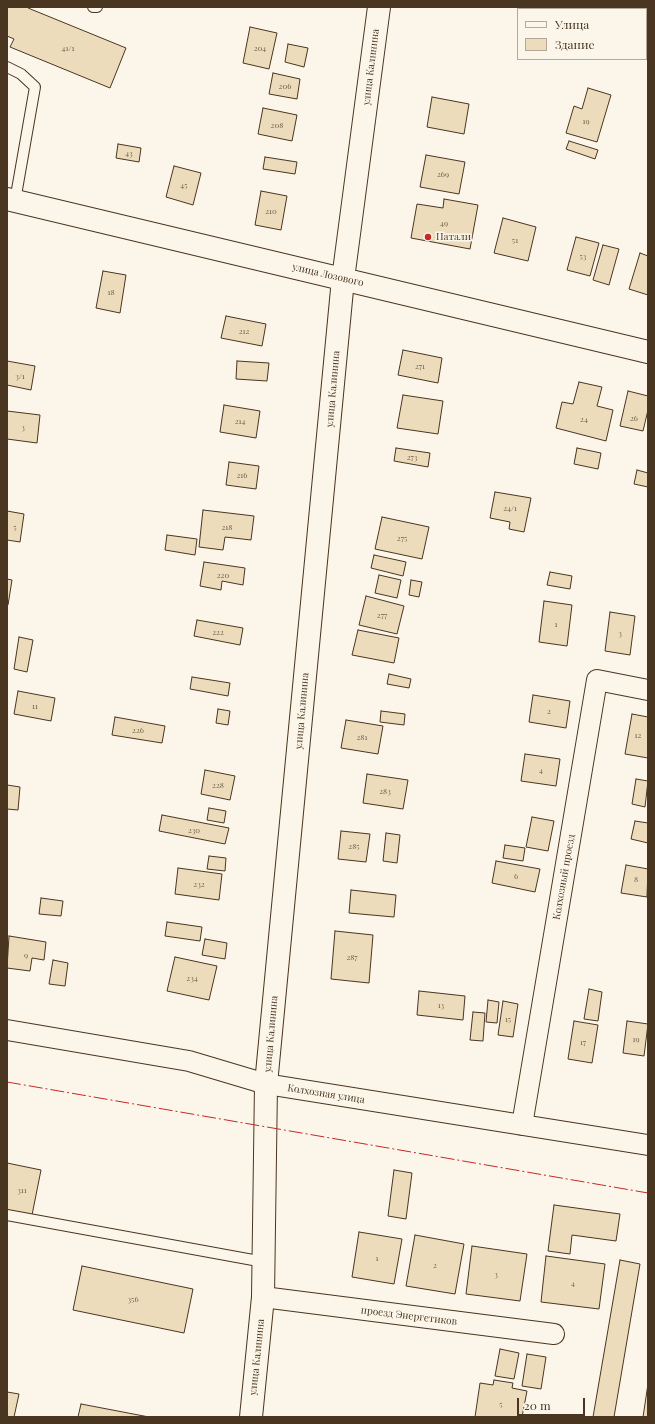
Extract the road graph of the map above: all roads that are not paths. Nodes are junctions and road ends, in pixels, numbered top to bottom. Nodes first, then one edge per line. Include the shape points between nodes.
1 (93, 7) edge
2 (97, 7) edge
3 (379, 7) edge
4 (7, 67) edge
5 (11, 200) edge
6 (343, 279) junction
7 (648, 352) edge
8 (648, 690) edge
9 (7, 1030) edge
10 (266, 1084) junction
11 (522, 1125) junction
12 (648, 1145) edge
13 (7, 1215) edge
14 (264, 1262) junction
15 (264, 1297) junction
16 (554, 1334) dead end
17 (251, 1417) edge

1 - 2 lane
3 - 6 street, улица Калинина
4 - 5 lane via 21,74 35,87
5 - 6 street, улица Лозового
6 - 7 street, улица Лозового
6 - 10 street, улица Калинина
8 - 11 street, Колхозный проезд via 597,680
9 - 10 street, Колхозная улица via 189,1061
10 - 11 street, Колхозная улица
10 - 14 street, улица Калинина
11 - 12 street, Колхозная улица
13 - 14 lane
14 - 15 street, улица Калинина
15 - 16 street, проезд Энергетиков
15 - 17 street, улица Калинина

